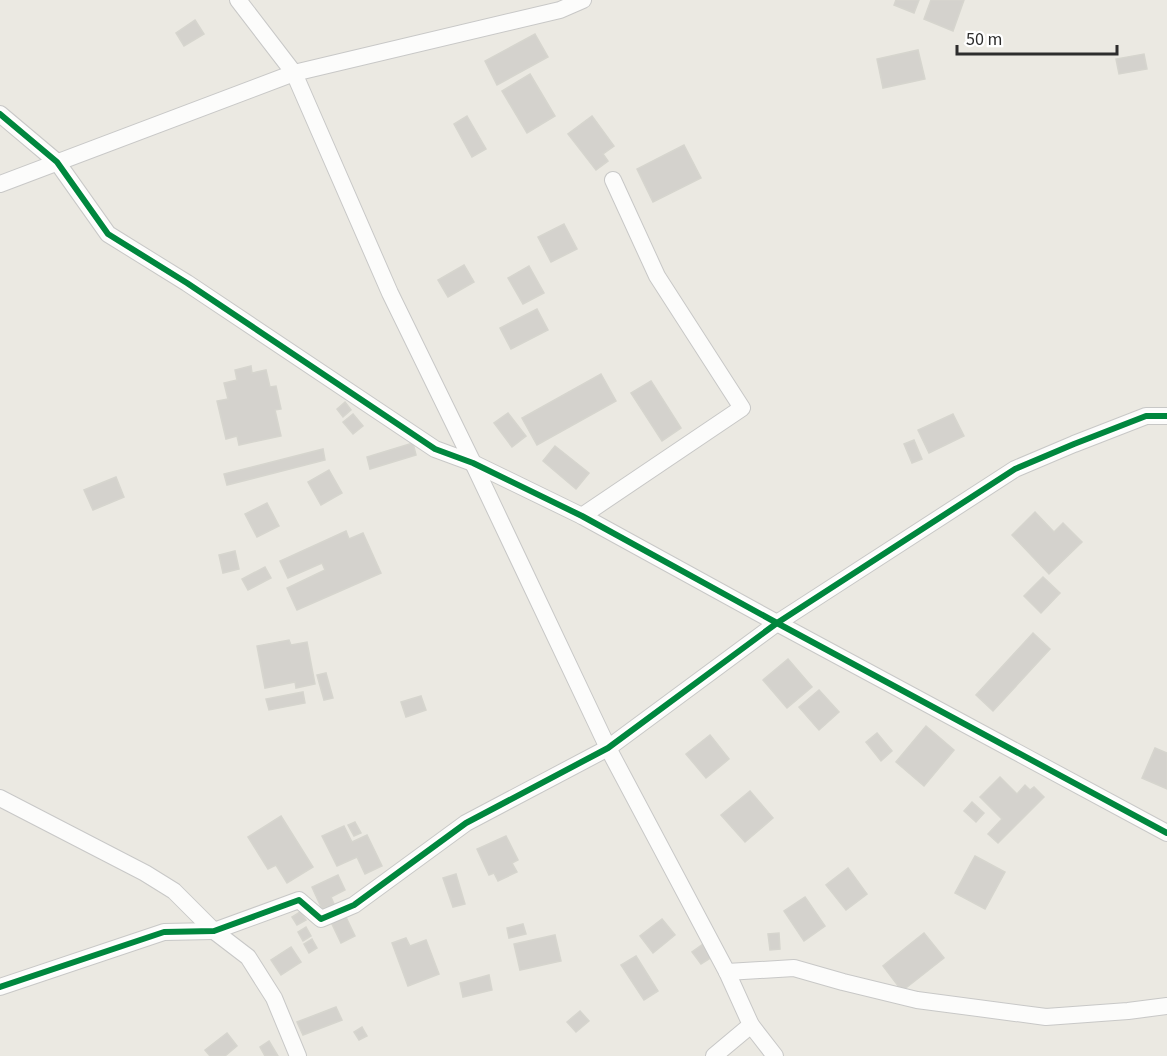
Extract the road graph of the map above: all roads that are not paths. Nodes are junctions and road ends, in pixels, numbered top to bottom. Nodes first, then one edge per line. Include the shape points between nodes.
1 (238, 0) edge
2 (583, 0) edge
3 (294, 73) junction
4 (0, 114) edge
5 (57, 162) junction
6 (613, 180) dead end
7 (0, 184) edge
8 (1167, 416) edge
9 (473, 463) junction
10 (582, 516) junction
11 (777, 623) junction
12 (608, 748) junction
13 (0, 798) edge
14 (1167, 833) edge
15 (214, 931) junction
16 (727, 972) junction
17 (0, 987) edge
18 (1167, 1006) edge
19 (751, 1025) junction
20 (298, 1056) edge
21 (714, 1056) edge
22 (775, 1056) edge

1 - 3 street
2 - 3 street via 560,10
3 - 5 street
3 - 9 street via 390,293
4 - 5 street
5 - 7 street
5 - 9 street via 108,234 435,449
6 - 10 street via 657,276 742,408
8 - 11 street via 1146,416 1015,469
9 - 10 street
9 - 12 street
10 - 11 street
11 - 12 street
11 - 14 street
12 - 15 street via 466,823 354,905 321,919 299,900
12 - 16 street
13 - 15 street via 174,891
15 - 17 street via 164,932
15 - 20 street via 248,957 274,998
16 - 18 street via 794,968 917,1000 1046,1017
16 - 19 street
19 - 21 street
19 - 22 street

